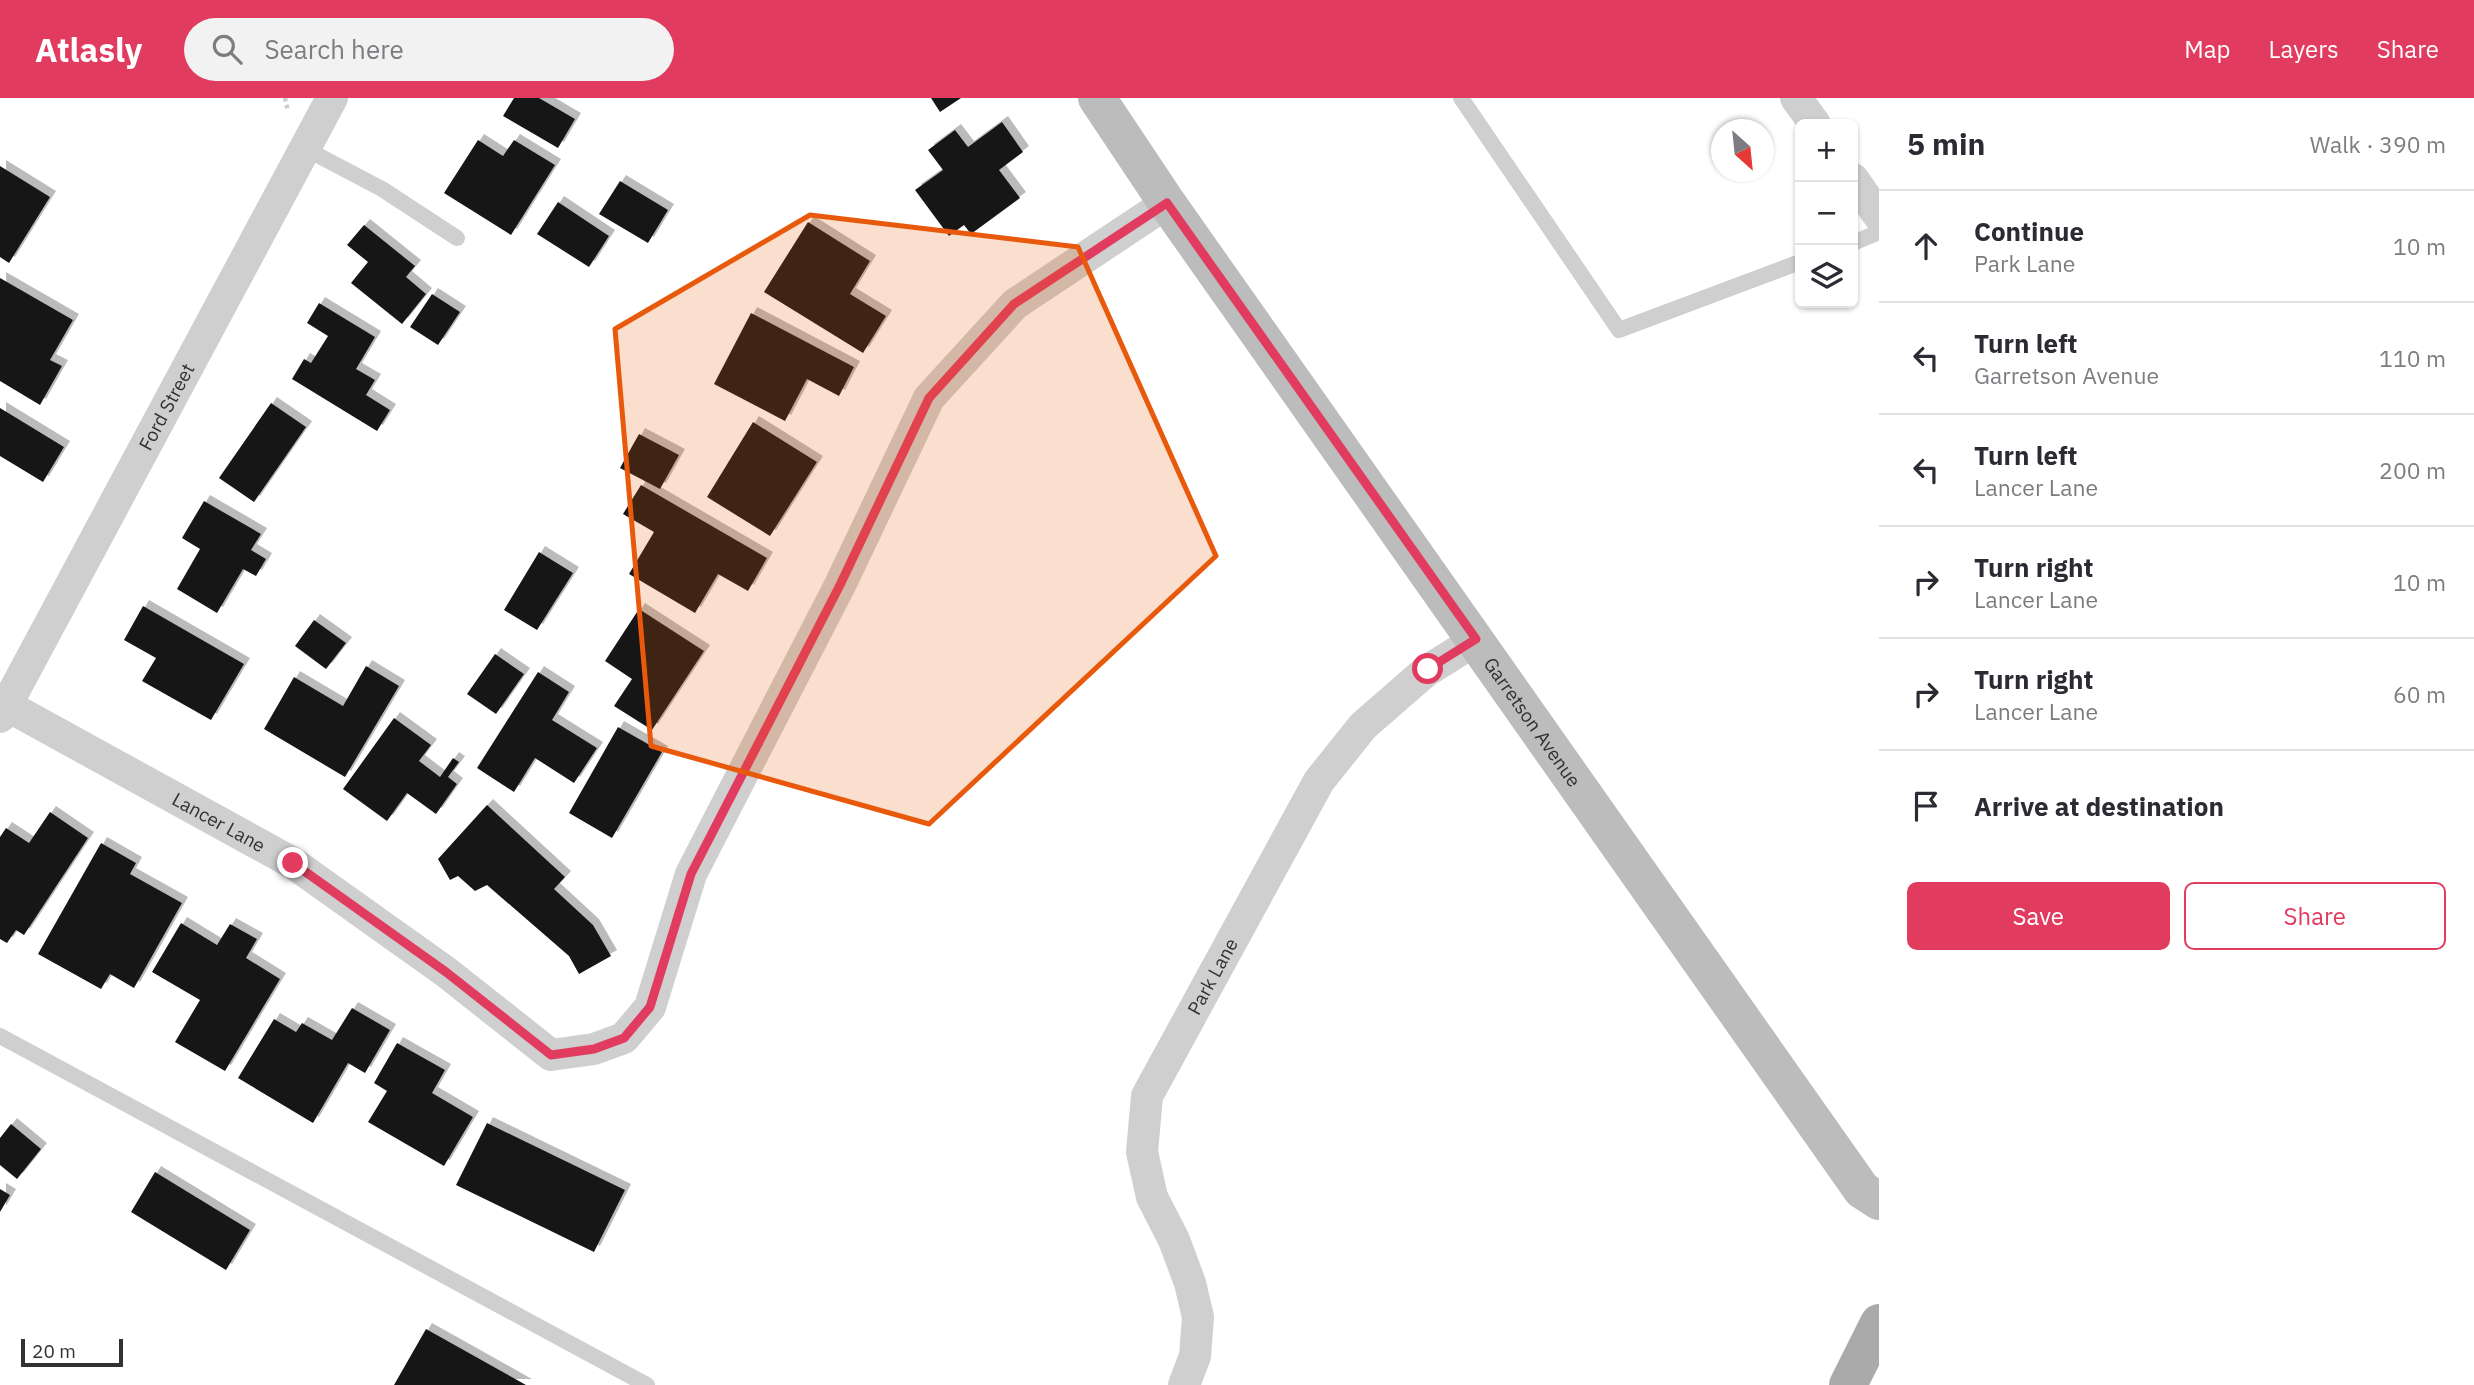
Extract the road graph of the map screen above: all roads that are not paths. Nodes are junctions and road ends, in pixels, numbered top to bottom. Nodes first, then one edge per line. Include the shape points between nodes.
1 (332, 98) edge
2 (1097, 98) edge
3 (1461, 98) edge
4 (1796, 98) edge
5 (1811, 119) edge
6 (306, 149) junction
7 (1855, 182) edge
8 (1167, 203) junction
9 (1879, 216) edge
10 (1879, 232) edge
11 (457, 238) dead end
12 (1858, 241) edge
13 (1795, 264) edge
14 (1476, 639) junction
15 (3, 711) edge
16 (0, 1036) edge
17 (1879, 1201) edge
18 (1879, 1323) edge
19 (647, 1385) edge
20 (1184, 1385) edge
21 (1848, 1385) edge

1 - 6 street, Ford Street
2 - 8 street, Garretson Avenue
3 - 13 lane via 1619,330
4 - 5 street
6 - 11 lane via 382,189
6 - 15 street, Ford Street
7 - 9 street
8 - 14 street, Garretson Avenue
8 - 15 street, Lancer Lane via 1014,304 929,398 840,585 691,874 650,1007 624,1038 594,1049 551,1055 446,972 293,863
10 - 12 lane
14 - 17 street, Garretson Avenue via 1862,1189
14 - 20 street, Park Lane via 1424,672 1363,726 1319,781 1147,1096 1142,1153 1152,1198 1174,1240 1198,1318 1195,1356
16 - 19 lane
18 - 21 main road

